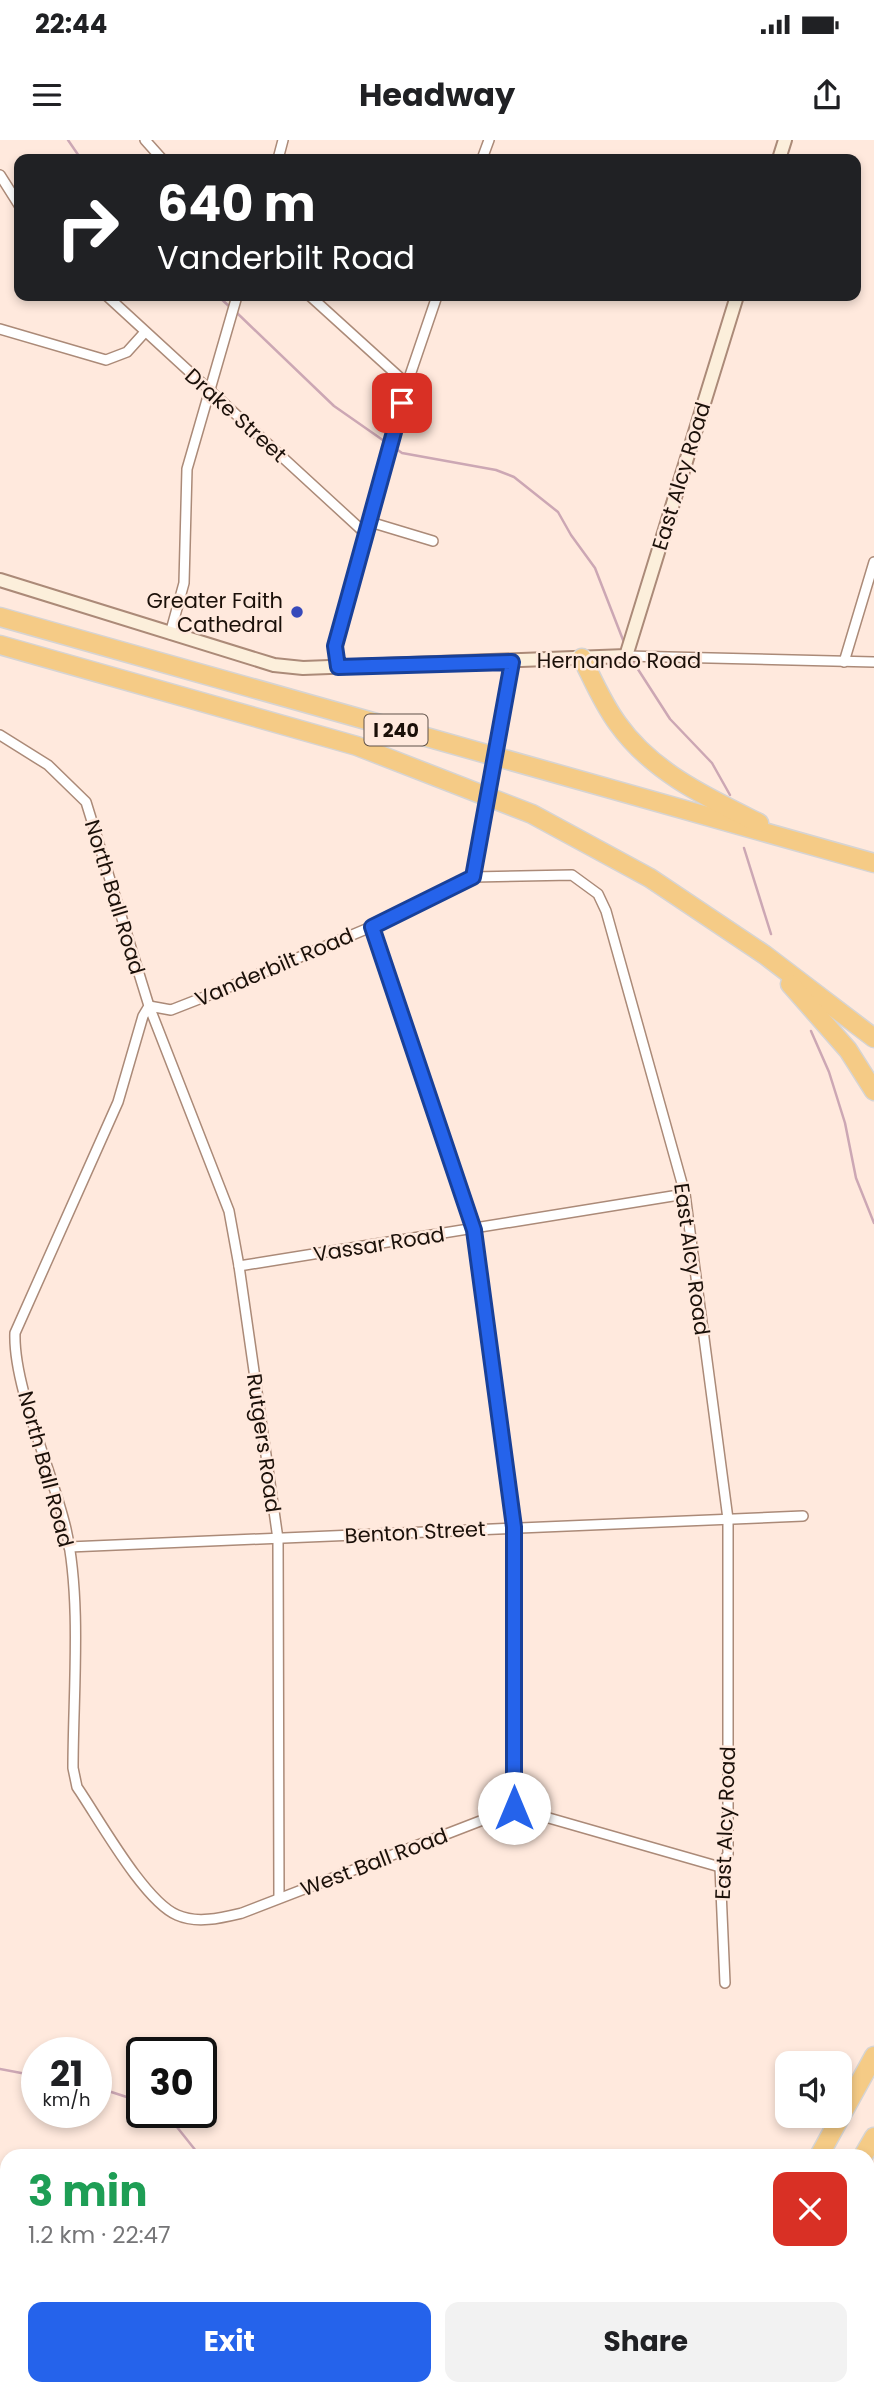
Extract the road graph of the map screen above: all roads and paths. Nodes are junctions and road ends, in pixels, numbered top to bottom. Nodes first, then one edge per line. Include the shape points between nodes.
1 (145, 140) edge
2 (158, 154) edge
3 (0, 175) edge
4 (14, 197) edge
5 (112, 301) edge
6 (236, 301) edge
7 (316, 301) edge
8 (435, 301) edge
9 (735, 301) edge
10 (0, 329) edge
11 (145, 332) junction
12 (407, 384) junction
13 (210, 390) junction
14 (370, 522) junction
15 (366, 534) junction
16 (433, 541) dead end
17 (874, 562) edge
18 (0, 580) edge
19 (0, 617) edge
20 (170, 634) junction
21 (0, 645) edge
22 (626, 656) junction
23 (582, 658) junction
24 (0, 659) edge
25 (512, 662) junction
26 (844, 662) junction
27 (874, 662) edge
28 (78, 667) junction
29 (338, 667) junction
30 (0, 735) edge
31 (793, 840) junction
32 (874, 863) edge
33 (473, 877) junction
34 (372, 927) junction
35 (765, 955) junction
36 (149, 1006) junction
37 (874, 1038) edge
38 (874, 1091) edge
39 (685, 1194) junction
40 (474, 1230) junction
41 (239, 1266) junction
42 (803, 1516) dead end
43 (727, 1519) junction
44 (514, 1527) junction
45 (278, 1539) junction
46 (69, 1547) junction
47 (514, 1808) junction
48 (720, 1867) junction
49 (279, 1898) junction
50 (189, 1918) joint
51 (725, 1983) dead end
52 (874, 2056) edge
53 (823, 2149) edge

1 - 2 street
3 - 4 street
5 - 11 street, Drake Street
6 - 13 street
7 - 12 street
8 - 12 street
9 - 22 main road, East Alcy Road
10 - 11 street via 106,360 127,352
11 - 13 street, Drake Street
12 - 14 street
13 - 15 street, Drake Street
13 - 20 street via 187,468 184,583
14 - 15 street
14 - 16 street
15 - 29 street via 335,646
17 - 26 street
18 - 20 main road, Hernando Road
19 - 31 highway, I 240
20 - 29 main road, Hernando Road via 274,665
21 - 28 highway, I 240
22 - 23 main road, Hernando Road
22 - 26 street, Hernando Road
23 - 25 main road, Hernando Road
23 - 31 highway via 611,713 644,753 691,787
24 - 28 highway
25 - 29 main road, Hernando Road
25 - 33 street, bridge
26 - 27 street, Hernando Road
28 - 35 highway, I 240 via 356,746 522,810 650,878
30 - 36 street, North Ball Road via 48,765 86,802
31 - 32 highway, I 240
33 - 34 street, Vanderbilt Road
33 - 39 street, East Alcy Road via 572,875 598,894
34 - 36 street, Vanderbilt Road via 171,1010
34 - 40 street
35 - 37 highway, I 240
35 - 38 highway via 848,1050
36 - 41 street, Rutgers Road via 229,1211
36 - 46 street, North Ball Road via 118,1102 15,1333 22,1378
39 - 40 street, Vassar Road
39 - 43 street, East Alcy Road
40 - 41 street, Vassar Road
40 - 44 street
41 - 45 street, Rutgers Road
42 - 43 street, Benton Street
43 - 44 street, Benton Street
43 - 48 street, East Alcy Road via 728,1854
44 - 45 street, Benton Street
44 - 47 street
45 - 46 street, Benton Street
45 - 49 street, Rutgers Road
46 - 50 street, North Ball Road via 77,1787 151,1896 169,1911
47 - 48 street
47 - 49 street, West Ball Road
48 - 51 street, East Alcy Road
49 - 50 street, West Ball Road via 215,1919
52 - 53 highway

